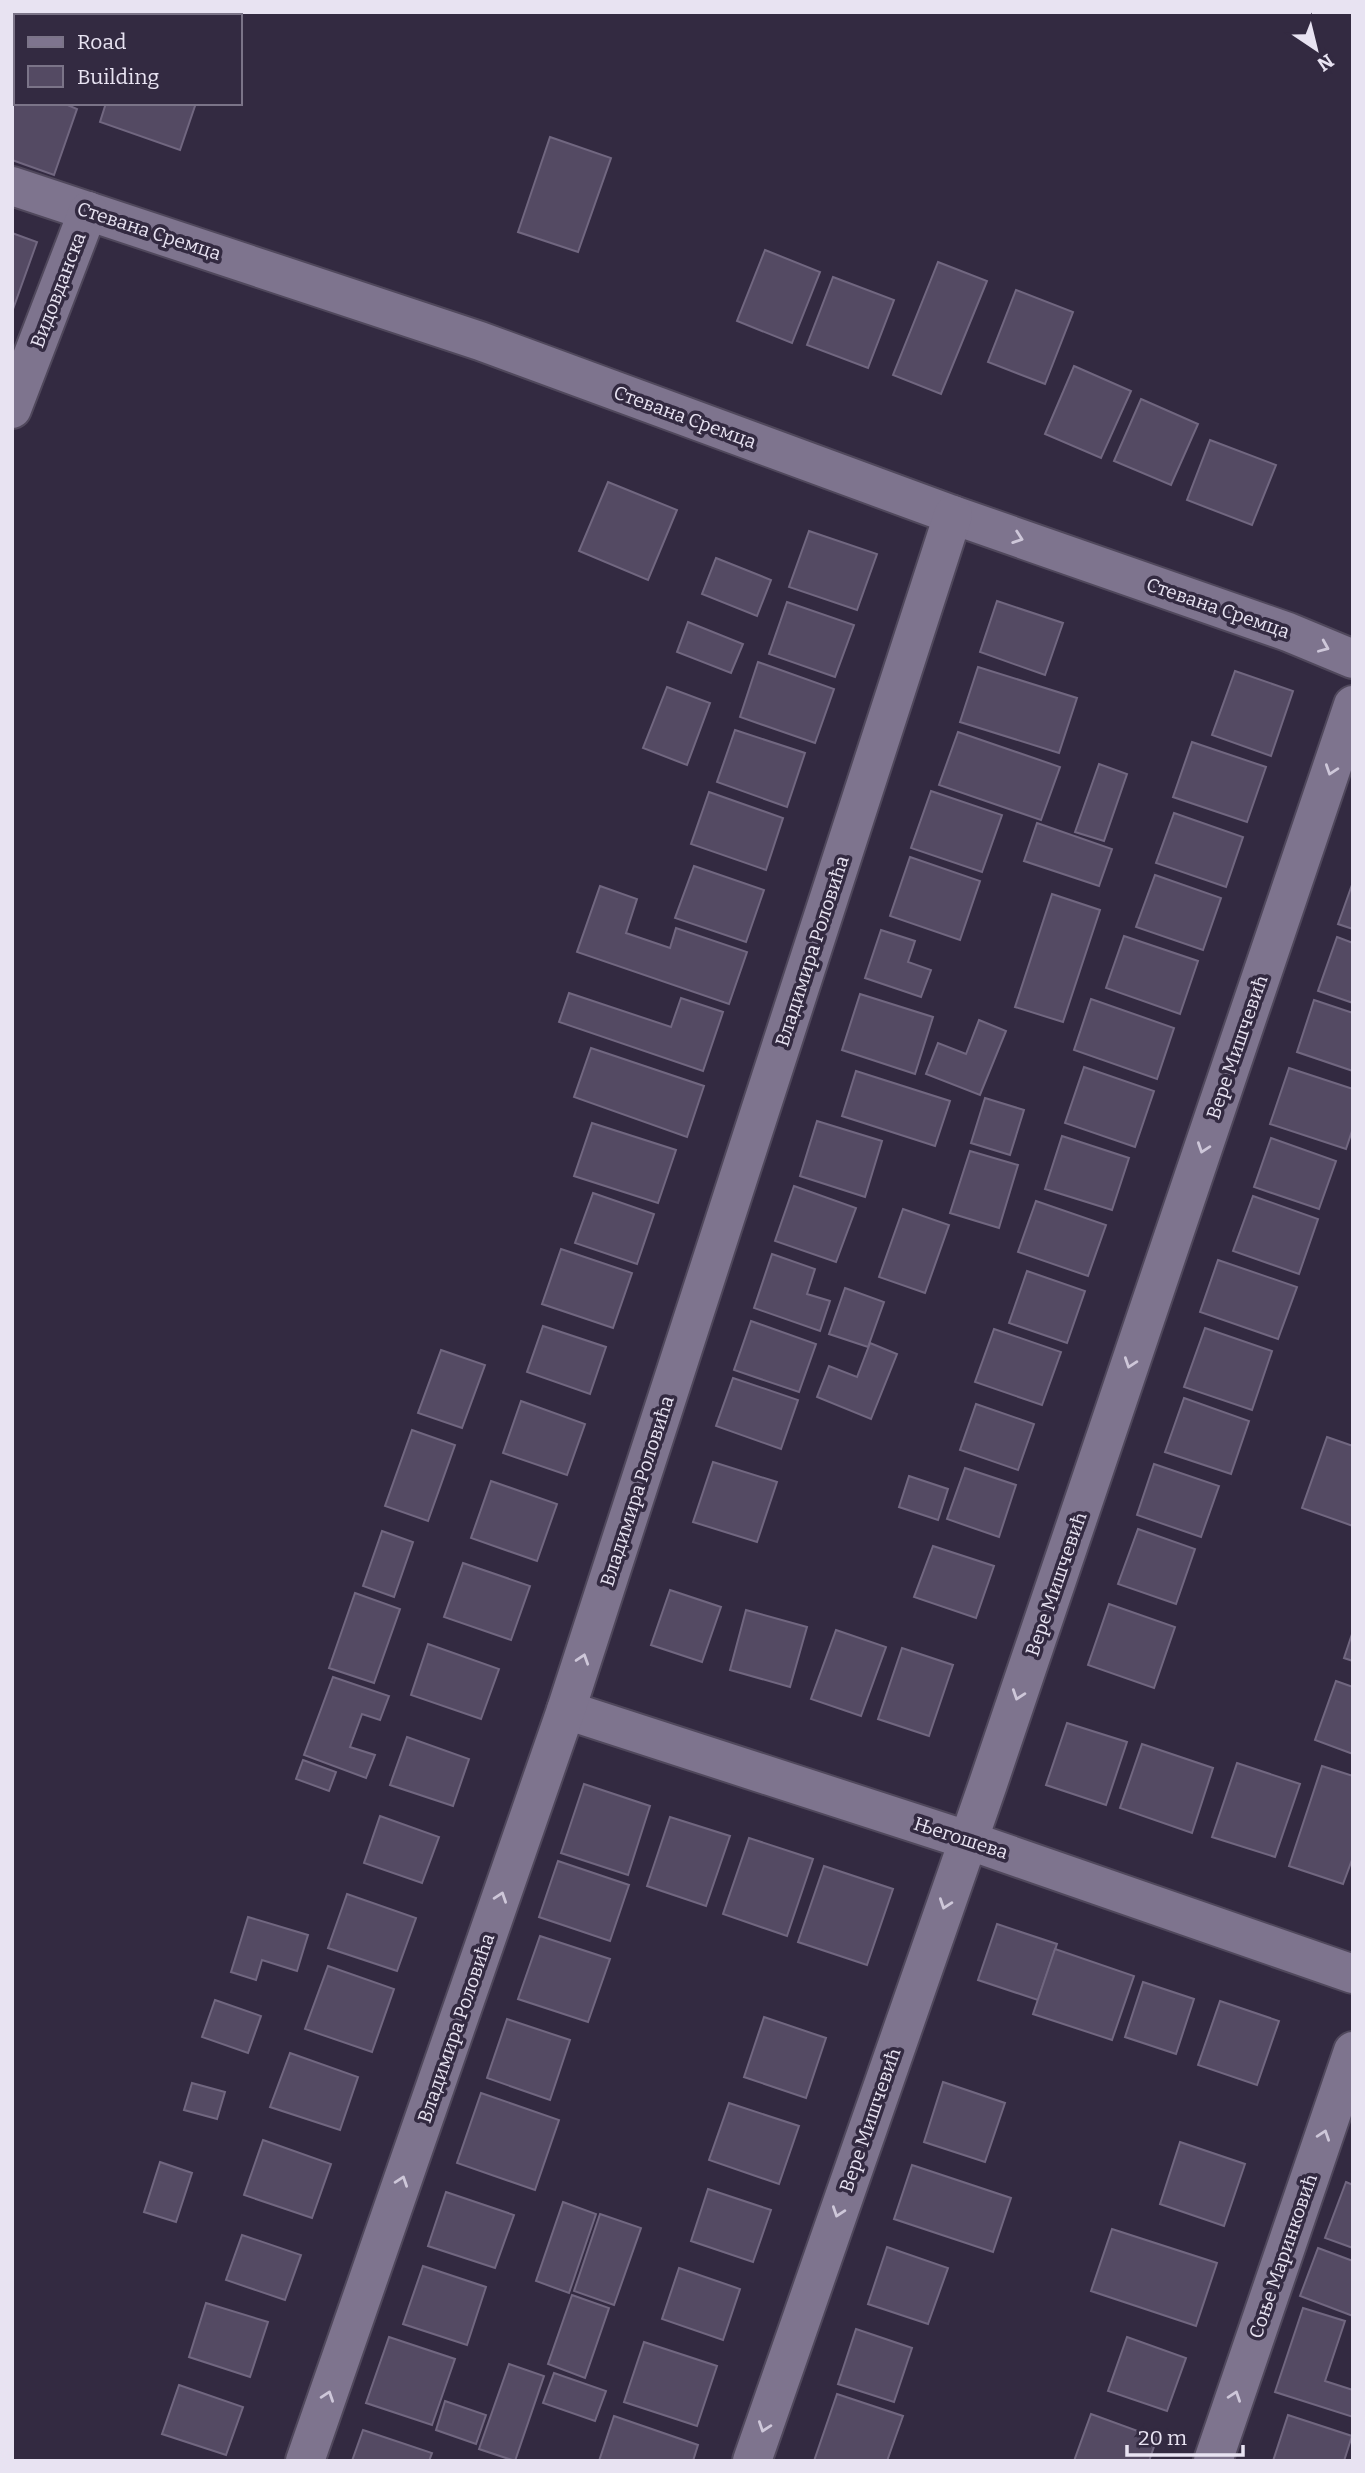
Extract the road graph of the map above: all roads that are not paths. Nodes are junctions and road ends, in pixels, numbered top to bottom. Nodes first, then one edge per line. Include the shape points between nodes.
1 (12, 186) edge
2 (88, 211) junction
3 (12, 409) edge
4 (953, 515) junction
5 (1353, 659) edge
6 (1353, 705) edge
7 (566, 1710) junction
8 (967, 1840) junction
9 (1353, 1974) edge
10 (1353, 2051) edge
11 (305, 2461) edge
12 (752, 2461) edge
13 (1213, 2461) edge

1 - 2 street, Стевана Сремца
2 - 3 street, Видовданска
2 - 4 street, Стевана Сремца via 480,341
4 -> 5 street, Стевана Сремца
7 -> 4 street, Владимира Роловића
6 -> 8 street, Вере Мишчевић
7 - 8 street, Његошева
11 -> 7 street, Владимира Роловића
8 - 9 street, Његошева
8 -> 12 street, Вере Мишчевић
13 -> 10 street, Соње Маринковић

